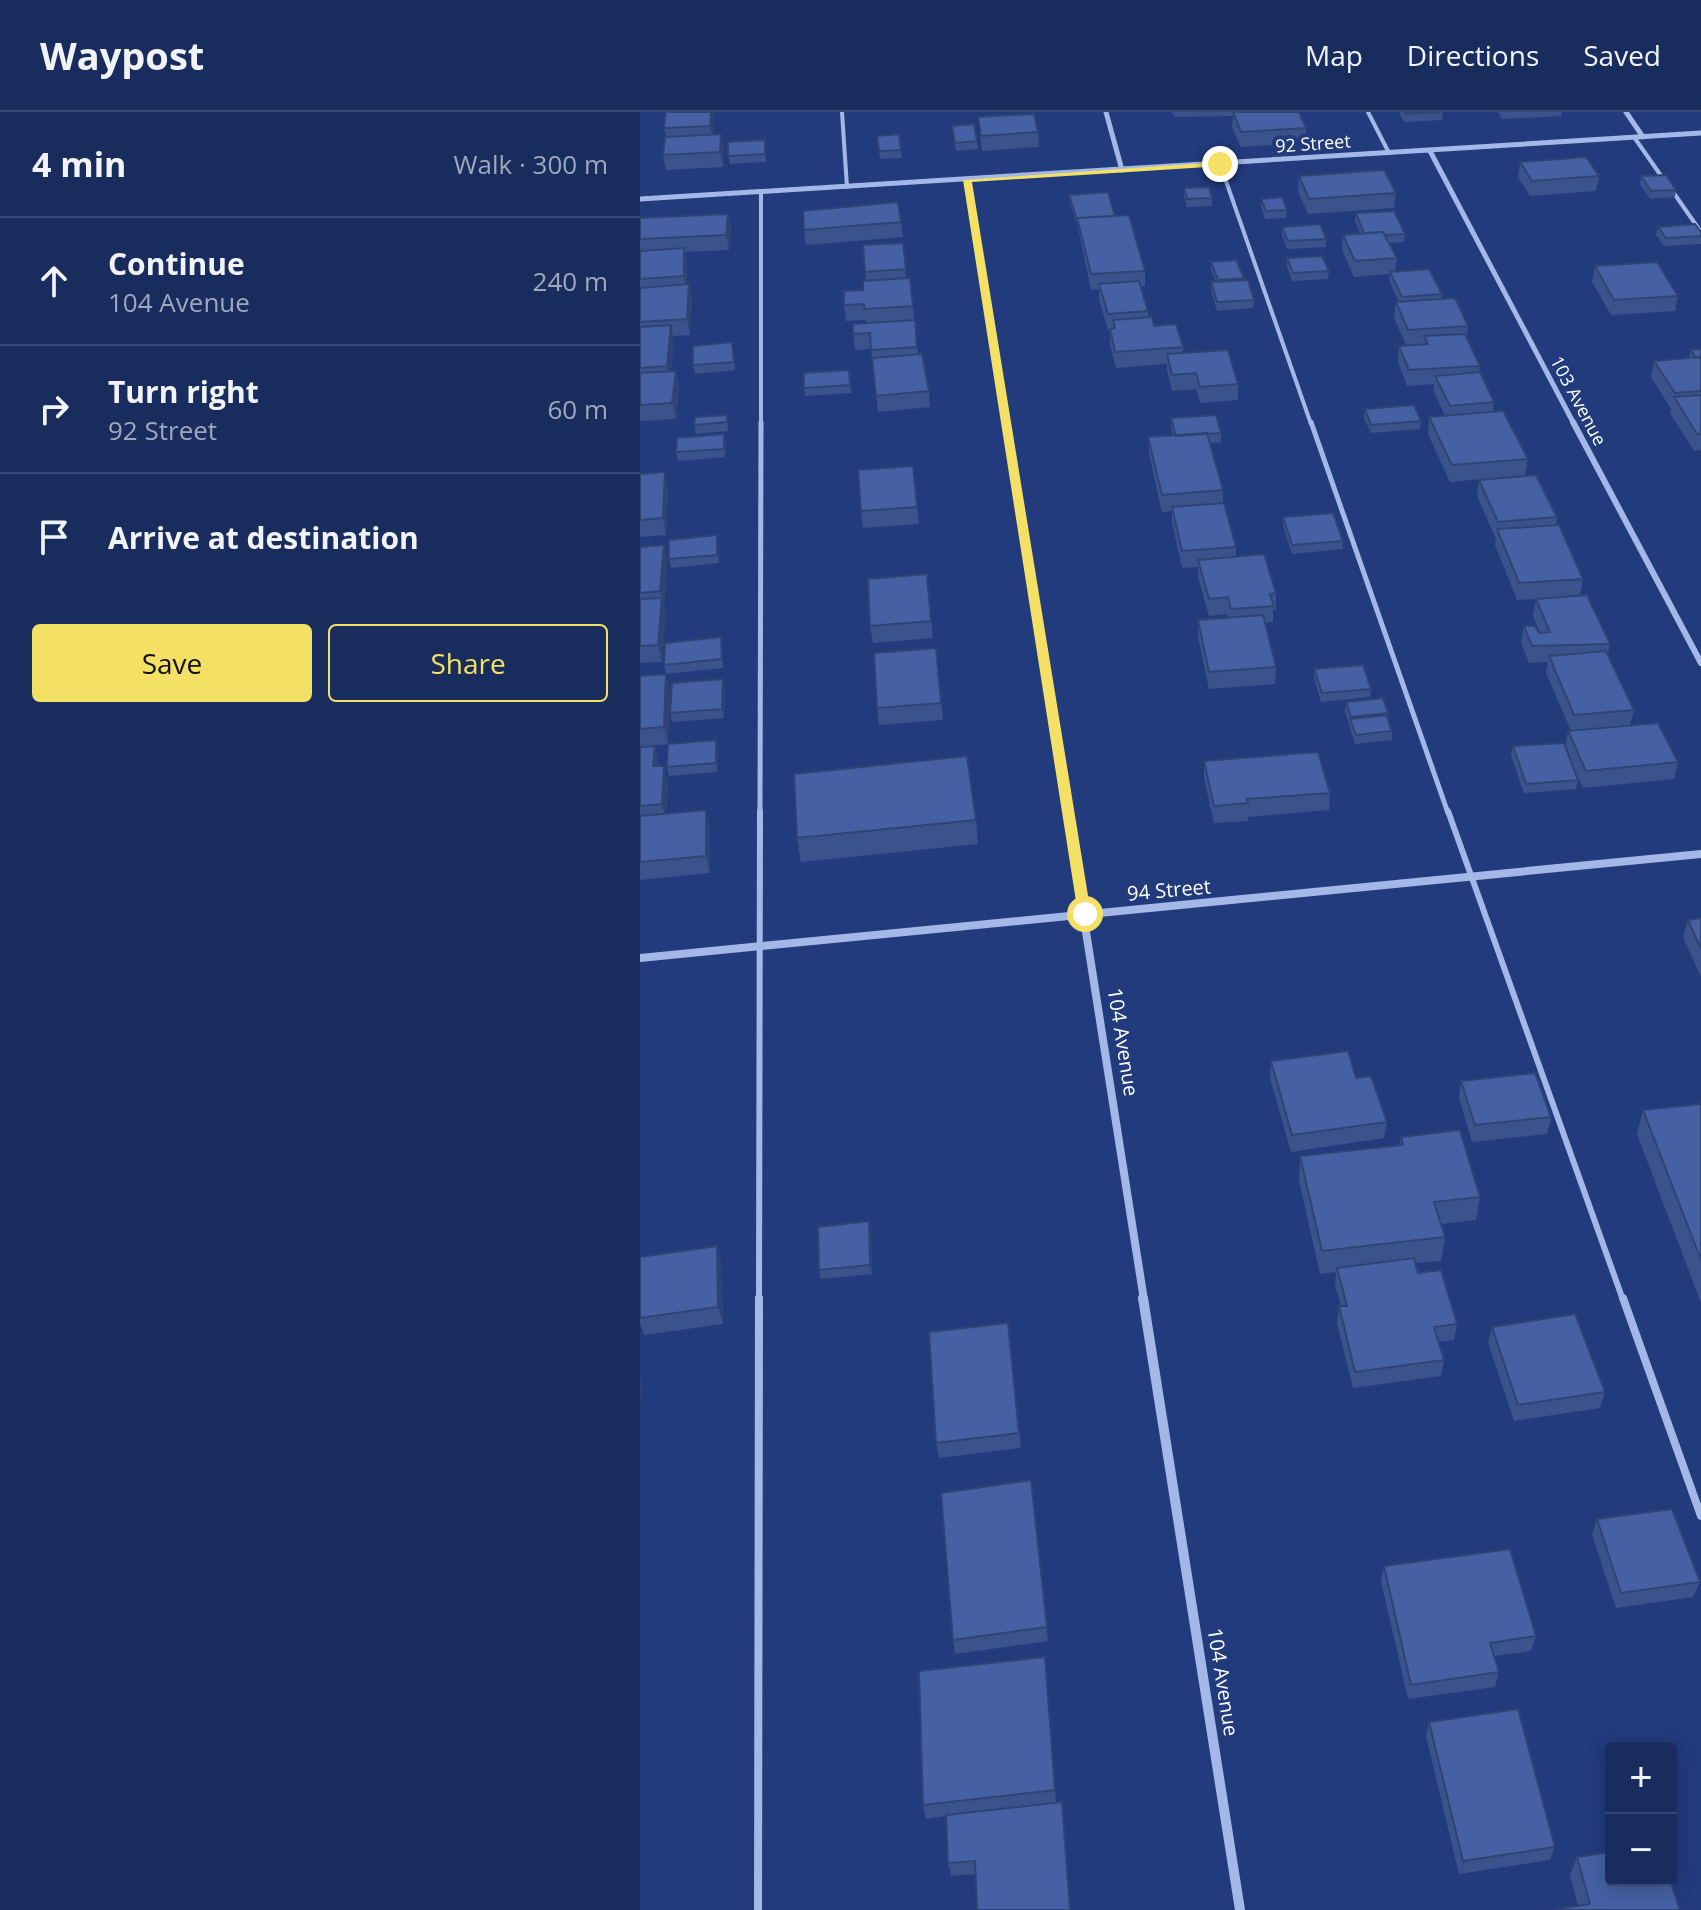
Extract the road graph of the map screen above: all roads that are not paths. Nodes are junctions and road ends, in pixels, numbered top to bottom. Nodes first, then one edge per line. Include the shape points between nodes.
1 (842, 112) edge
2 (1106, 112) edge
3 (1368, 112) edge
4 (1626, 112) edge
5 (1701, 133) edge
6 (1634, 137) junction
7 (1643, 137) junction
8 (1430, 151) junction
9 (1389, 153) junction
10 (1220, 164) junction
11 (1122, 170) junction
12 (967, 180) junction
13 (847, 187) junction
14 (761, 192) junction
15 (640, 199) edge
16 (1701, 232) edge
17 (1701, 663) edge
18 (1701, 854) edge
19 (1471, 877) junction
20 (1085, 914) junction
21 (758, 946) junction
22 (640, 958) edge
23 (1701, 1516) edge
24 (758, 1910) edge
25 (1240, 1910) edge

1 - 13 lane
2 - 11 street
3 - 9 lane
4 - 7 street
5 - 7 street, 92 Street
6 - 7 street, 92 Street
6 - 8 street, 92 Street
6 - 16 lane
8 - 9 street, 92 Street
8 - 17 street, 103 Avenue
9 - 10 street, 92 Street
10 - 11 street, 92 Street
10 - 19 lane
11 - 12 street, 92 Street
12 - 13 street, 92 Street
12 - 20 street, 104 Avenue
13 - 14 street, 92 Street
14 - 15 street, 92 Street
14 - 21 lane
18 - 19 street, 94 Street
19 - 20 street, 94 Street
19 - 23 lane
20 - 21 street, 94 Street
20 - 25 street, 104 Avenue
21 - 22 street, 94 Street
21 - 24 lane

